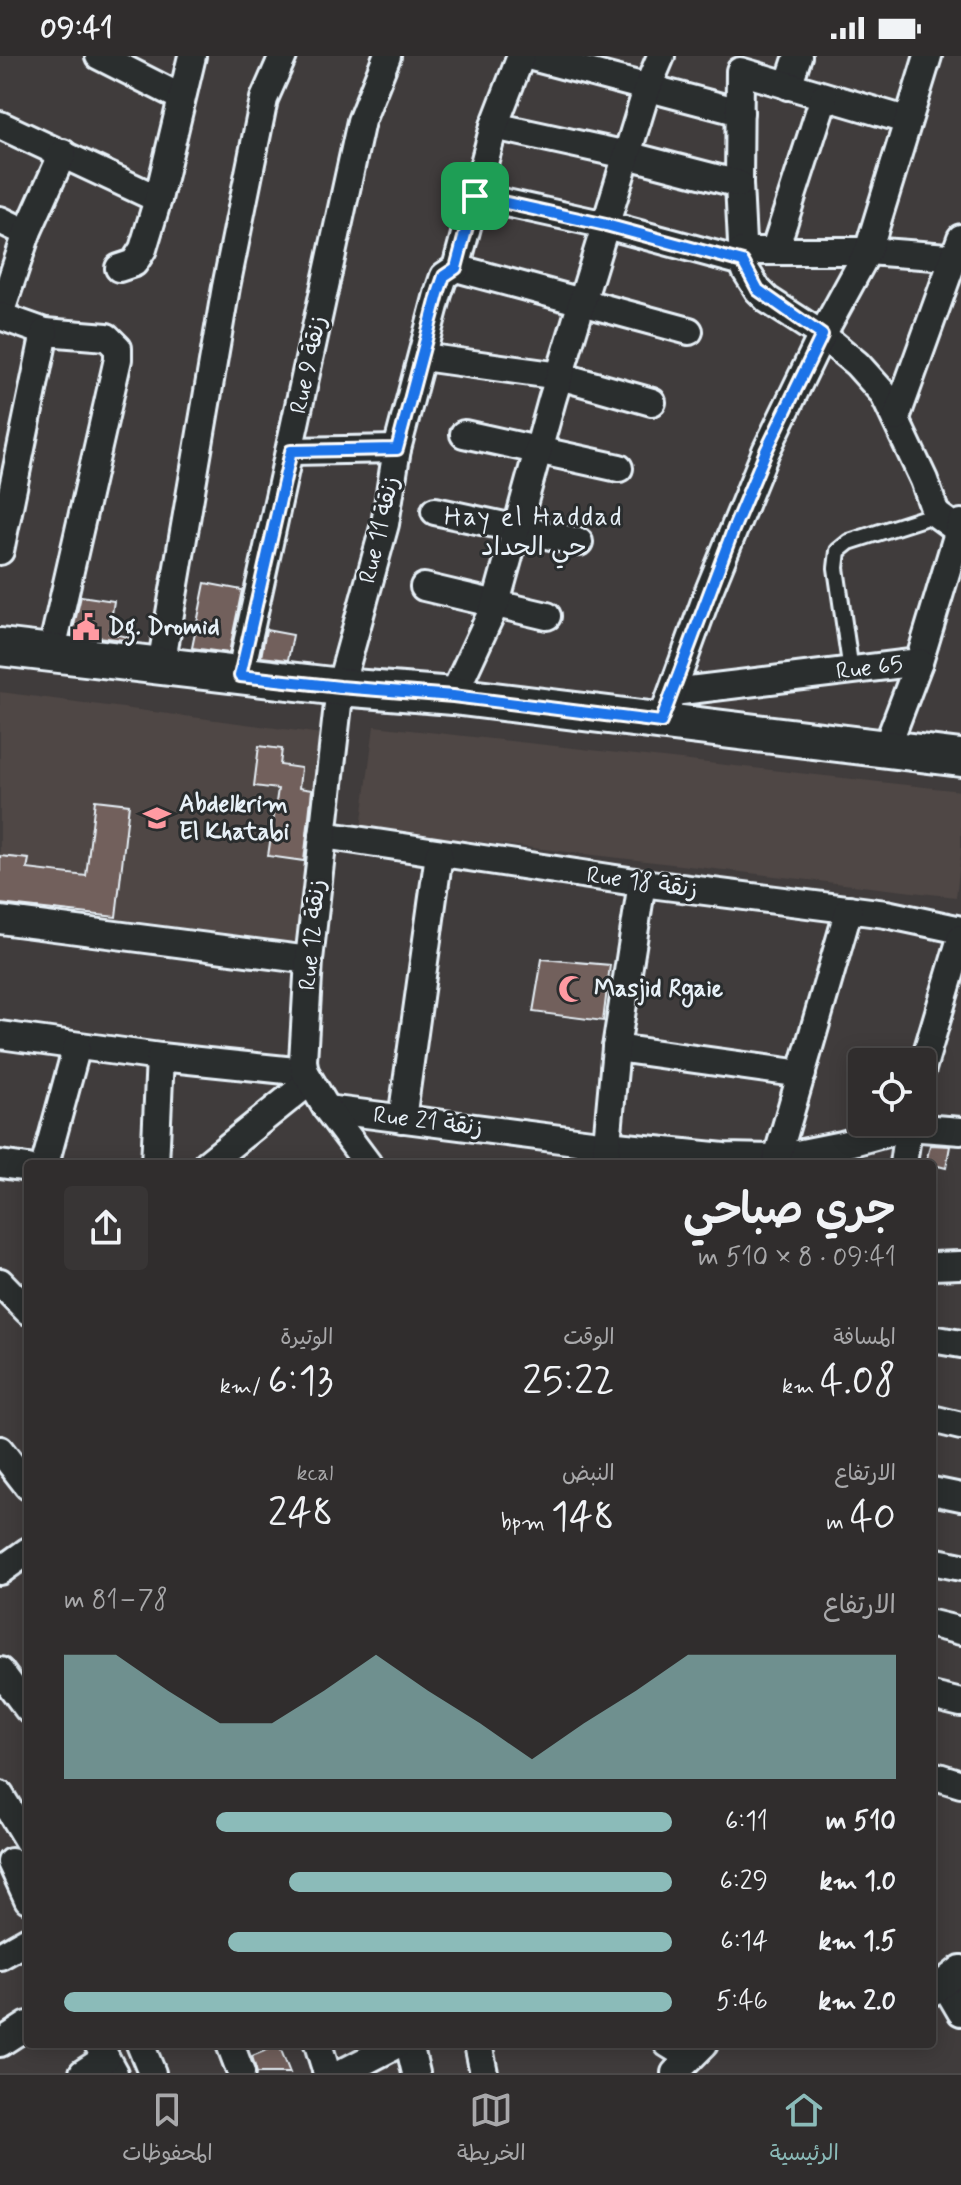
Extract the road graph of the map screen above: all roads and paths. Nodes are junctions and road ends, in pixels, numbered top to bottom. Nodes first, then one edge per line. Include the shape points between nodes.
1 (99, 56) edge
2 (192, 56) edge
3 (283, 56) edge
4 (387, 56) edge
5 (521, 56) edge
6 (528, 56) edge
7 (661, 56) edge
8 (798, 56) edge
9 (928, 56) edge
10 (788, 86) junction
11 (647, 89) junction
12 (180, 97) junction
13 (824, 97) junction
14 (740, 112) junction
15 (906, 120) junction
16 (0, 125) edge
17 (494, 126) junction
18 (63, 153) junction
19 (627, 155) junction
20 (739, 184) junction
21 (475, 196) junction
22 (158, 199) junction
23 (0, 220) edge
24 (606, 225) junction
25 (27, 233) junction
26 (775, 249) junction
27 (868, 251) junction
28 (959, 251) edge
29 (742, 256) junction
30 (119, 268) dead end
31 (456, 268) junction
32 (582, 302) junction
33 (0, 315) edge
34 (689, 331) dead end
35 (45, 332) junction
36 (822, 335) junction
37 (423, 357) junction
38 (560, 376) junction
39 (652, 402) dead end
40 (896, 418) junction
41 (464, 434) dead end
42 (397, 449) junction
43 (538, 449) junction
44 (291, 451) junction
45 (619, 468) dead end
46 (435, 511) dead end
47 (952, 522) edge
48 (517, 528) junction
49 (579, 542) dead end
50 (0, 551) edge
51 (424, 587) dead end
52 (496, 603) junction
53 (547, 616) dead end
54 (0, 647) edge
55 (51, 654) junction
56 (919, 662) junction
57 (161, 666) junction
58 (851, 671) junction
59 (240, 676) junction
60 (340, 687) junction
61 (453, 696) junction
62 (667, 707) junction
63 (886, 749) junction
64 (961, 758) edge
65 (323, 835) junction
66 (439, 854) junction
67 (642, 883) junction
68 (849, 909) junction
69 (0, 920) edge
70 (961, 930) edge
71 (961, 938) edge
72 (309, 960) junction
73 (0, 1035) edge
74 (77, 1046) junction
75 (616, 1048) junction
76 (928, 1048) edge
77 (160, 1057) junction
78 (802, 1074) junction
79 (307, 1077) junction
80 (327, 1109) junction
81 (402, 1119) junction
82 (936, 1128) edge
83 (961, 1131) edge
84 (862, 1136) edge
85 (906, 1136) edge
86 (606, 1154) edge
87 (777, 1158) junction
88 (46, 1160) edge
89 (155, 1160) edge
90 (212, 1160) edge
91 (365, 1160) edge
92 (904, 1160) edge
93 (0, 1164) edge
94 (24, 1167) edge
95 (961, 1265) edge
96 (936, 1266) edge
97 (0, 1282) edge
98 (24, 1307) edge
99 (936, 1340) edge
100 (961, 1344) edge
101 (936, 1420) edge
102 (961, 1426) edge
103 (0, 1450) edge
104 (24, 1481) edge
105 (936, 1492) edge
106 (961, 1497) edge
107 (24, 1554) edge
108 (936, 1562) edge
109 (961, 1567) edge
110 (0, 1571) edge
111 (936, 1625) edge
112 (961, 1631) edge
113 (0, 1671) edge
114 (936, 1697) edge
115 (961, 1703) edge
116 (24, 1704) edge
117 (936, 1776) edge
118 (961, 1784) edge
119 (0, 1795) edge
120 (24, 1834) edge
121 (13, 1861) edge
122 (24, 1889) edge
123 (24, 1942) edge
124 (0, 1956) edge
125 (946, 1982) edge
126 (961, 2012) edge
127 (24, 2028) edge
128 (0, 2043) edge
129 (142, 2048) edge
130 (232, 2048) edge
131 (319, 2048) edge
132 (390, 2048) edge
133 (410, 2048) edge
134 (479, 2048) edge
135 (106, 2058) edge
136 (83, 2073) edge
137 (152, 2073) edge
138 (241, 2073) edge
139 (327, 2073) edge
140 (342, 2073) edge
141 (416, 2073) edge
142 (484, 2073) edge

1 - 12 street
2 - 12 street
3 - 57 street via 264,99 226,287
4 - 44 street, Rue 9 زنقة via 361,121
5 - 17 street, Rue 11 زنقة
6 - 11 street
7 - 11 street
8 - 10 street
9 - 15 street
10 - 13 street
10 - 14 street via 740,71
11 - 14 street
11 - 19 street
12 - 22 street
13 - 15 street
13 - 26 street
14 - 20 street
15 - 27 street
16 - 18 street
17 - 19 street
17 - 21 street, Rue 11 زنقة
18 - 22 street
18 - 25 street
19 - 20 street
19 - 24 street
20 - 29 street
21 - 24 street
21 - 31 street, Rue 11 زنقة
22 - 30 street via 140,257
23 - 25 street
24 - 29 street
24 - 32 street
25 - 33 street
26 - 27 street
26 - 29 street
27 - 28 street
27 - 36 street
28 - 40 street
29 - 36 street via 758,290
31 - 32 street
31 - 37 street, Rue 11 زنقة via 444,276
32 - 34 street
32 - 38 street
33 - 35 street
35 - 50 street
35 - 55 street via 107,337 118,348
36 - 40 street via 871,379
36 - 62 street via 738,517
37 - 38 street
37 - 42 street, Rue 11 زنقة
38 - 39 street
38 - 43 street
40 - 47 street
41 - 43 street
42 - 44 street
42 - 60 street, Rue 11 زنقة via 385,524
43 - 45 street
43 - 48 street
44 - 59 street, Rue 9 زنقة
46 - 48 street
47 - 56 street, Rue 65
47 - 58 lane via 849,542 838,551
48 - 49 street
48 - 52 street
51 - 52 street
52 - 53 street
52 - 61 street
54 - 55 street
55 - 57 street
56 - 58 street, Rue 65
56 - 63 street
57 - 59 street
58 - 62 street, Rue 65
59 - 60 street
60 - 61 street
60 - 65 street, Rue 12 زنقة
61 - 62 street
62 - 63 street
63 - 64 street
65 - 66 street, Rue 18 زنقة
65 - 72 street, Rue 12 زنقة
66 - 67 street, Rue 18 زنقة
66 - 81 street
67 - 68 street, Rue 18 زنقة
67 - 75 street
68 - 70 street, Rue 18 زنقة
68 - 78 street
69 - 72 street
71 - 76 street
72 - 79 street, Rue 12 زنقة via 303,1061
73 - 74 street
74 - 77 street
74 - 88 street
75 - 78 street
75 - 86 street
77 - 79 street
77 - 89 street
78 - 87 street
79 - 80 street
79 - 90 street
80 - 81 street, Rue 21 زنقة
80 - 91 street
81 - 86 street, Rue 21 زنقة
82 - 83 street, Rue 21 زنقة
84 - 87 street, Rue 21 زنقة
85 - 92 street
86 - 87 street, Rue 21 زنقة
93 - 94 street
95 - 96 street
97 - 98 street
99 - 100 street
101 - 102 street
103 - 104 street
105 - 106 street
107 - 110 street
108 - 109 street
111 - 112 street
113 - 116 street
114 - 115 street
117 - 118 street
119 - 120 street
121 - 122 street
123 - 124 street
125 - 126 street
127 - 128 street
129 - 137 street
130 - 138 street
131 - 139 street
132 - 140 street
133 - 141 street
134 - 142 street
135 - 136 street

